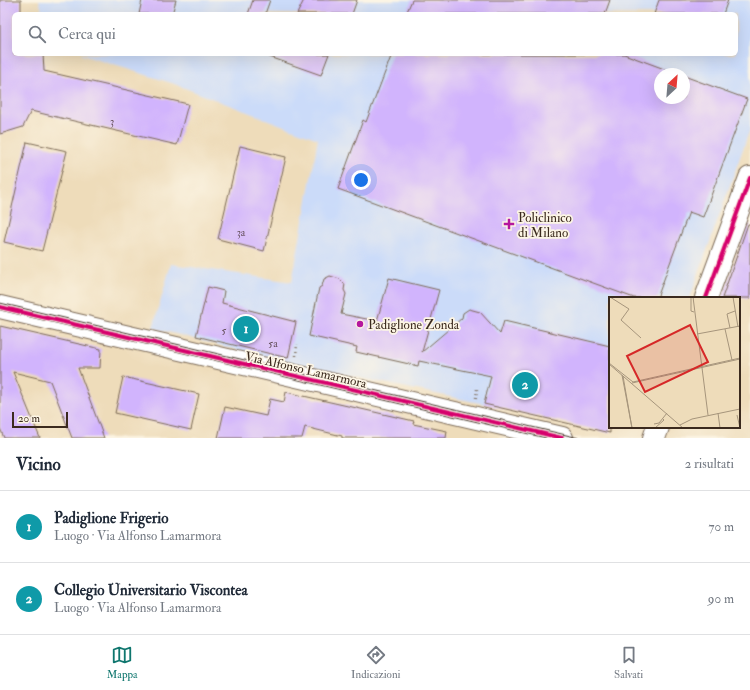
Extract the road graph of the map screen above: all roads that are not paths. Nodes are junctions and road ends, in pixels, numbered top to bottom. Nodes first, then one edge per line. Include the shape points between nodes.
1 (750, 178) edge
2 (706, 297) edge
3 (0, 307) edge
4 (658, 428) edge
5 (562, 438) edge
6 (654, 438) edge

1 - 2 street
3 - 5 street, Via Alfonso Lamarmora
4 - 6 street

